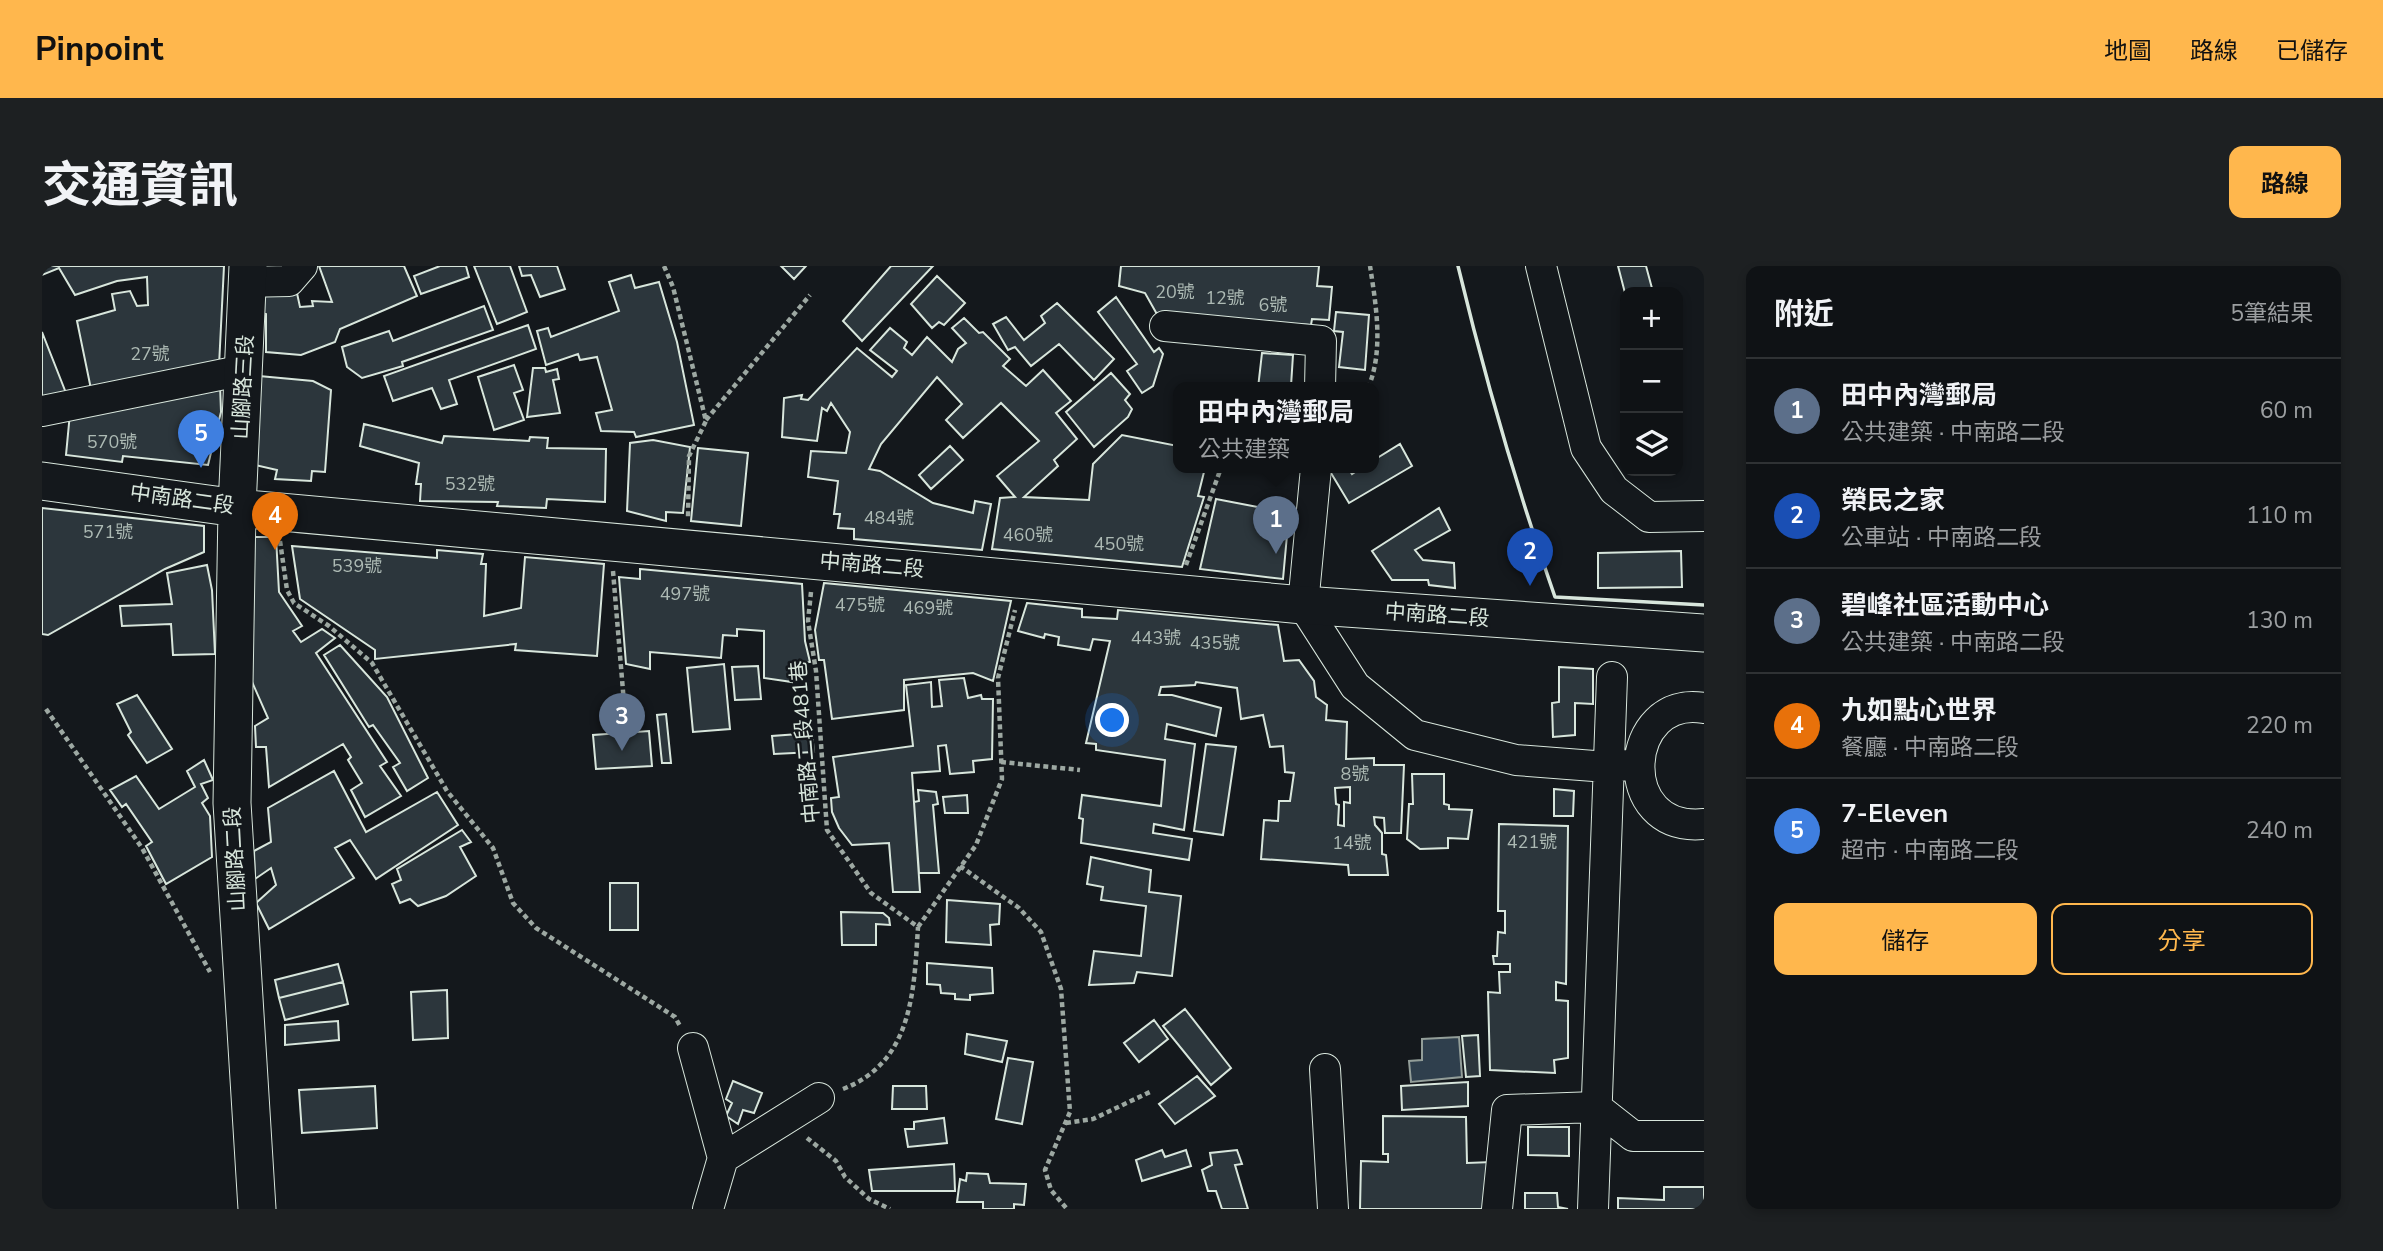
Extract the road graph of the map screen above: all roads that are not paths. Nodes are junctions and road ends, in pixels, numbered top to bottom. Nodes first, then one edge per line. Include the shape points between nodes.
1 (302, 266) edge
2 (1541, 266) edge
3 (248, 274) edge
4 (1165, 326) dead end
5 (244, 370) junction
6 (1320, 382) edge
7 (42, 411) edge
8 (1316, 473) edge
9 (42, 481) edge
10 (237, 508) junction
11 (1704, 516) edge
12 (1303, 605) junction
13 (1704, 633) edge
14 (1612, 677) dead end
15 (1704, 708) edge
16 (1638, 764) junction
17 (1608, 767) junction
18 (1704, 824) edge
19 (693, 1048) road end
20 (1325, 1069) dead end
21 (819, 1098) road end
22 (1596, 1107) junction
23 (1704, 1136) edge
24 (723, 1158) junction
25 (257, 1209) edge
26 (708, 1209) edge
27 (1333, 1209) edge
28 (1497, 1209) edge
29 (1593, 1209) edge

1 - 3 street via 289,281
2 - 11 street via 1586,449 1614,490 1649,517
3 - 5 main road, 山腳路三段
4 - 6 street via 1321,341
5 - 7 street
5 - 10 main road, 山腳路三段
8 - 12 street
9 - 10 main road, 中南路二段
10 - 12 main road, 中南路二段
10 - 25 main road, 山腳路二段 via 232,803
12 - 13 main road, 中南路二段
12 - 17 street via 1355,686 1415,735 1516,760
14 - 17 street
15 - 16 street via 1683,709 1656,723 1640,749
16 - 17 street
16 - 18 street via 1645,794 1654,806 1680,823
17 - 22 street
19 - 24 street
20 - 27 street
21 - 24 street
22 - 23 street via 1633,1136
22 - 28 street via 1507,1110
22 - 29 street
24 - 26 street

